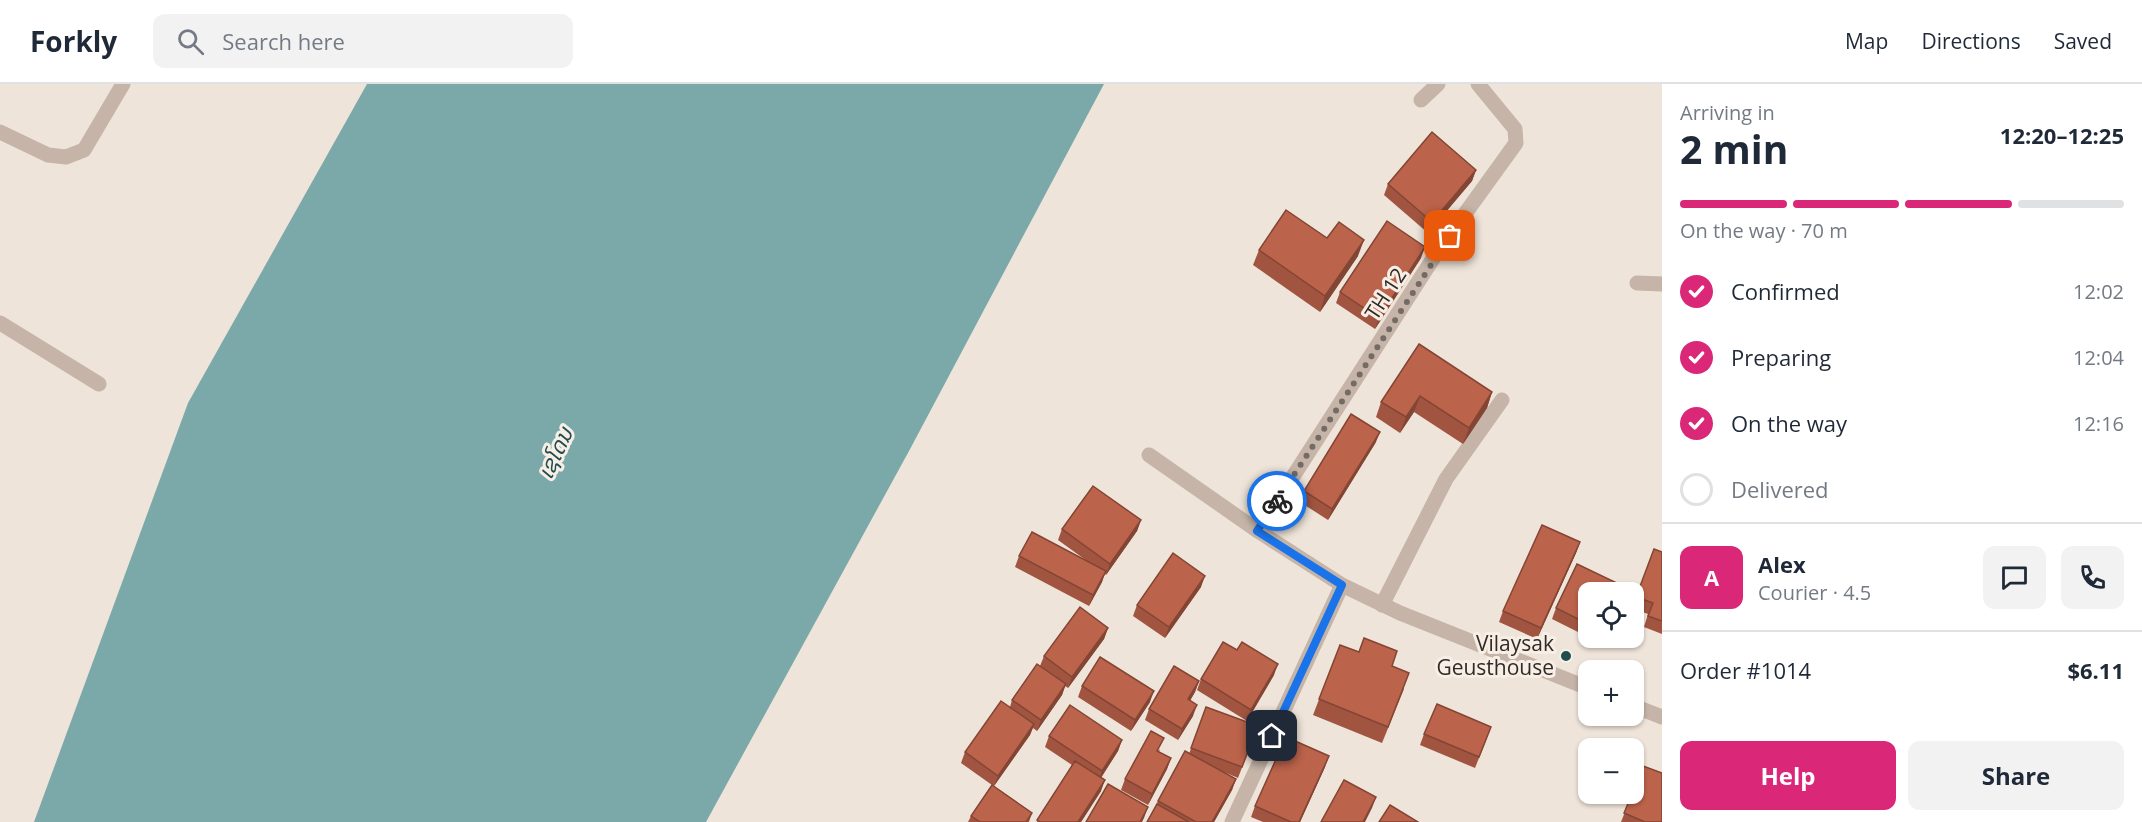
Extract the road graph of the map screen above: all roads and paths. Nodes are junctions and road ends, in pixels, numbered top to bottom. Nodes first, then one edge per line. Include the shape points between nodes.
1 (123, 84) edge
2 (1438, 84) edge
3 (1478, 84) edge
4 (1421, 100) dead end
5 (0, 132) edge
6 (1637, 283) dead end
7 (1662, 284) edge
8 (0, 323) edge
9 (99, 384) dead end
10 (1502, 400) dead end
11 (1149, 455) dead end
12 (1257, 531) junction
13 (1342, 585) junction
14 (1382, 605) junction
15 (1578, 684) edge
16 (1644, 710) edge
17 (1662, 717) edge
18 (1232, 822) edge

1 - 5 street via 84,150 66,157 48,155
2 - 4 street
3 - 12 street, TH 12 via 1515,129 1516,143 1436,254
6 - 7 street
8 - 9 street
10 - 14 street via 1446,479
11 - 12 street
12 - 13 street
13 - 14 street
13 - 18 street
14 - 15 street
16 - 17 street

